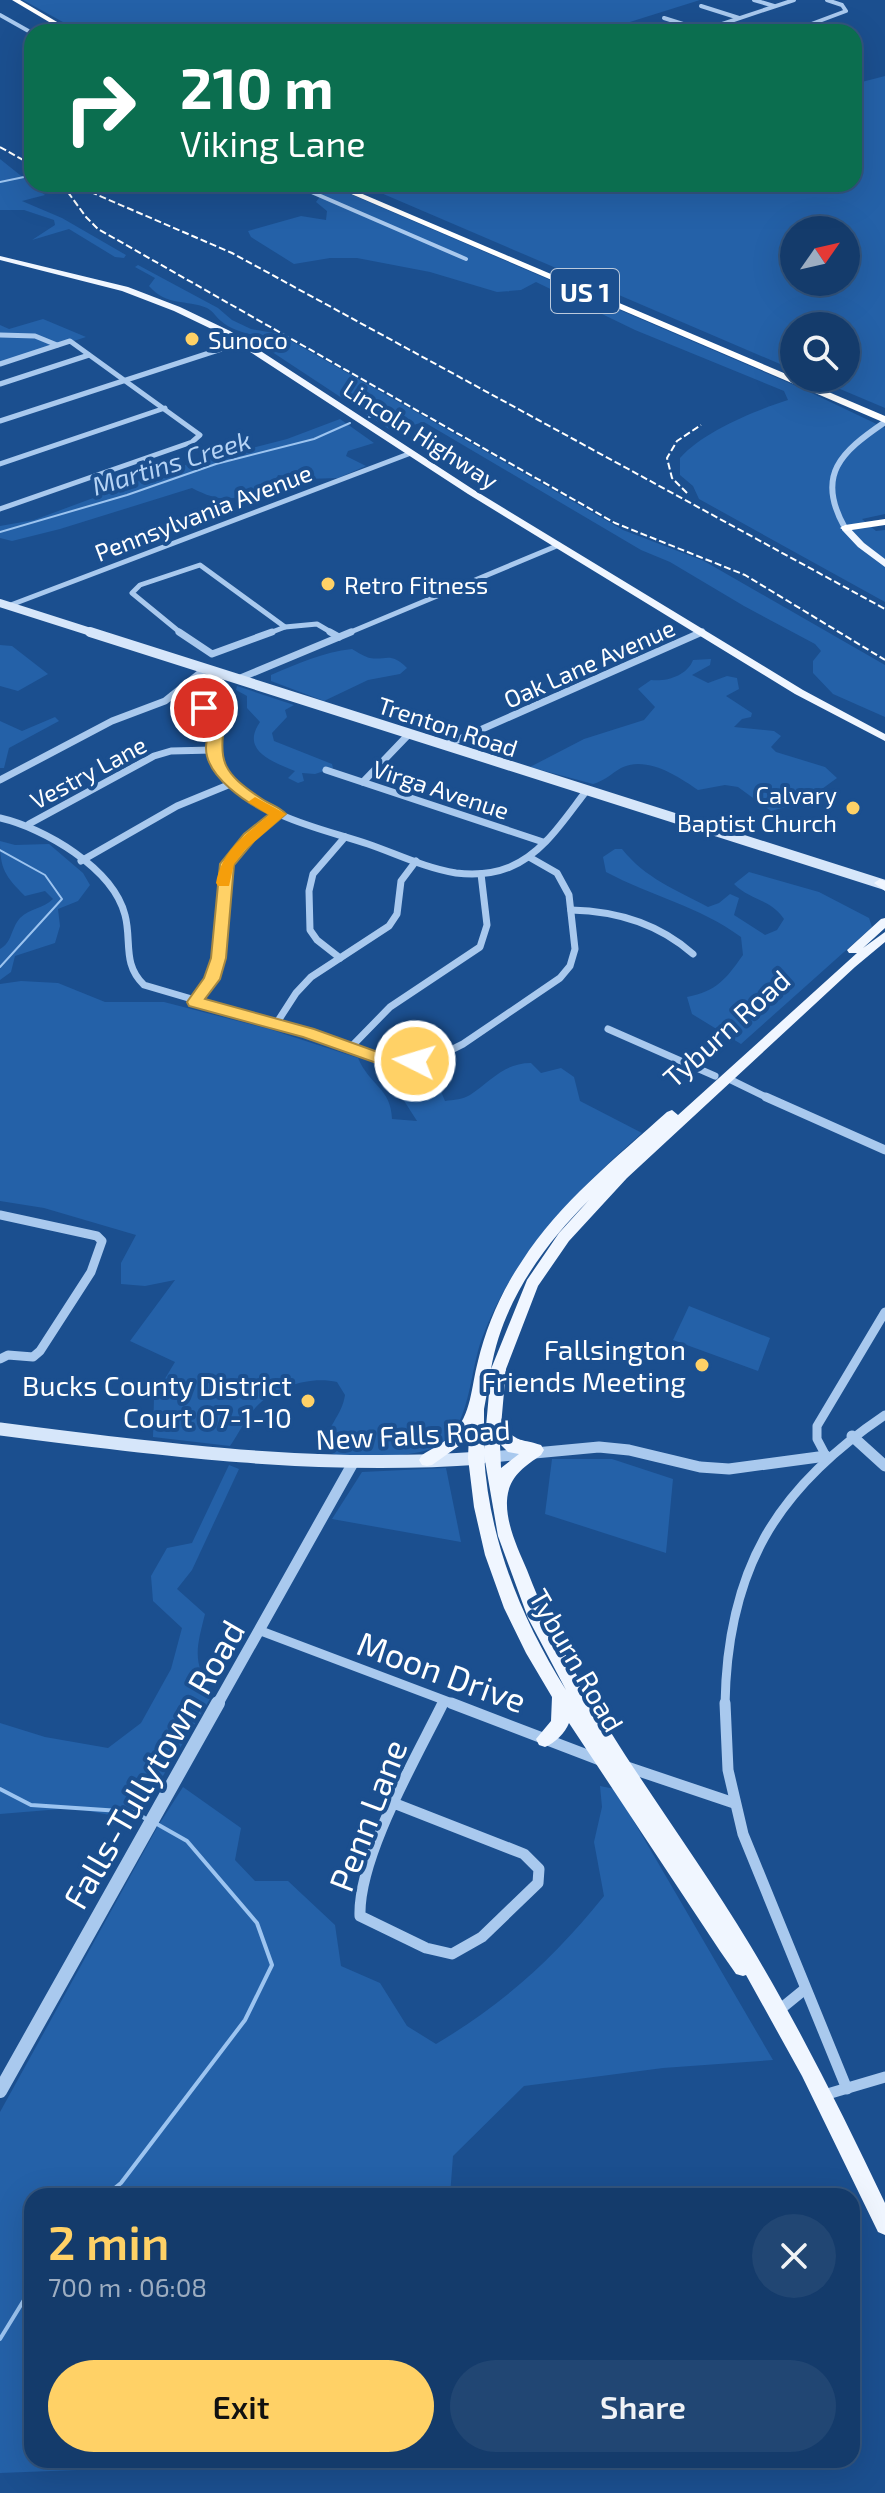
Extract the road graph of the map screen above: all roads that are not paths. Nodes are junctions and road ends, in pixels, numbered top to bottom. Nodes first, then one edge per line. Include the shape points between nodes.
1 (6, 0) edge
2 (15, 0) edge
3 (754, 0) edge
4 (794, 0) edge
5 (827, 0) edge
6 (701, 6) dead end
7 (775, 6) junction
8 (0, 15) edge
9 (664, 18) dead end
10 (739, 18) junction
11 (47, 24) edge
12 (57, 24) edge
13 (681, 24) edge
14 (721, 24) edge
15 (811, 24) edge
16 (24, 28) edge
17 (311, 192) edge
18 (351, 192) edge
19 (363, 192) edge
20 (0, 258) edge
21 (466, 259) dead end
22 (0, 335) edge
23 (243, 342) junction
24 (57, 345) junction
25 (89, 355) junction
26 (0, 364) edge
27 (780, 367) edge
28 (125, 381) junction
29 (0, 384) edge
30 (837, 392) edge
31 (165, 408) junction
32 (885, 414) edge
33 (0, 421) edge
34 (885, 421) edge
35 (411, 453) junction
36 (0, 464) edge
37 (0, 509) edge
38 (885, 524) edge
39 (846, 529) junction
40 (559, 545) junction
41 (885, 564) edge
42 (4, 604) edge
43 (285, 627) junction
44 (702, 632) junction
45 (339, 637) junction
46 (205, 669) junction
47 (238, 679) junction
48 (799, 692) junction
49 (172, 696) junction
50 (409, 734) junction
51 (885, 738) edge
52 (445, 746) junction
53 (885, 747) edge
54 (212, 750) junction
55 (326, 770) dead end
56 (0, 780) edge
57 (363, 782) junction
58 (233, 783) junction
59 (587, 790) junction
60 (279, 814) junction
61 (0, 818) edge
62 (29, 824) junction
63 (345, 837) junction
64 (543, 842) junction
65 (529, 857) junction
66 (81, 861) junction
67 (416, 861) junction
68 (481, 874) junction
69 (884, 885) edge
70 (571, 910) junction
71 (885, 922) edge
72 (885, 936) edge
73 (693, 954) dead end
74 (340, 958) junction
75 (195, 1002) junction
76 (276, 1024) junction
77 (608, 1029) dead end
78 (350, 1048) junction
79 (721, 1077) junction
80 (885, 1150) edge
81 (0, 1215) edge
82 (885, 1312) edge
83 (0, 1359) edge
84 (476, 1405) junction
85 (885, 1415) edge
86 (492, 1427) junction
87 (0, 1429) edge
88 (852, 1436) junction
89 (536, 1450) junction
90 (826, 1456) junction
91 (492, 1457) junction
92 (474, 1459) junction
93 (427, 1460) junction
94 (353, 1463) junction
95 (885, 1466) edge
96 (499, 1517) junction
97 (261, 1631) junction
98 (560, 1694) junction
99 (444, 1701) junction
100 (545, 1739) junction
101 (604, 1762) junction
102 (622, 1765) junction
103 (734, 1803) junction
104 (396, 1804) junction
105 (805, 1989) junction
106 (777, 2012) junction
107 (885, 2077) edge
108 (847, 2089) junction
109 (0, 2091) edge
110 (823, 2095) junction
111 (885, 2225) edge

1 - 11 highway
2 - 12 highway
3 - 7 street
4 - 7 street
5 - 15 street via 846,11
6 - 10 street
7 - 10 street
8 - 16 street
9 - 13 street
10 - 14 street
17 - 21 street
18 - 34 highway, US 1
19 - 27 highway, US 1
20 - 23 main road, Lincoln Highway via 125,289
22 - 24 street via 35,336
23 - 28 street
23 - 35 main road, Lincoln Highway
24 - 25 street via 70,341
24 - 26 street
25 - 28 street
25 - 29 street
28 - 31 street
28 - 33 street
30 - 32 highway
31 - 36 street
31 - 37 street via 200,436
34 - 39 street via 845,451 832,473 831,498
35 - 40 main road, Lincoln Highway
35 - 42 street, Pennsylvania Avenue
38 - 39 highway
39 - 41 main road
40 - 44 main road, Lincoln Highway
40 - 45 street
42 - 46 main road, Trenton Road
43 - 43 street via 200,565 132,591 212,654
43 - 45 street via 317,624
44 - 48 main road, Lincoln Highway
44 - 52 street, Oak Lane Avenue
45 - 47 street
46 - 47 main road, Trenton Road
46 - 49 street
47 - 50 main road, Trenton Road
48 - 51 main road, Lincoln Highway
48 - 53 main road, Lincoln Highway
49 - 54 street via 214,716 218,728
49 - 56 street
50 - 52 main road, Trenton Road
50 - 57 street
52 - 59 main road, Trenton Road
54 - 58 street
54 - 62 street, Vestry Lane via 154,756
55 - 57 street, Virga Avenue
57 - 64 street, Virga Avenue
58 - 60 street
58 - 66 street via 177,806
59 - 64 street
59 - 69 main road, Trenton Road
60 - 63 street
60 - 75 street via 249,837 227,864 219,958
61 - 62 street
62 - 66 street
63 - 67 street
63 - 74 street via 313,874 309,891 310,930
64 - 65 street
65 - 68 street
65 - 70 street via 561,877
66 - 75 street via 110,886 122,907 133,975 153,990
67 - 68 street
67 - 74 street via 401,881 397,914 389,926
68 - 78 street via 487,925 480,947 390,1007
70 - 73 street via 610,911 632,918
70 - 78 street via 575,949 566,972 463,1044 415,1061 385,1060
71 - 79 main road, Tyburn Road
72 - 79 main road, Tyburn Road
74 - 76 street via 303,984
75 - 76 street
76 - 78 street
77 - 79 street
79 - 80 street
79 - 84 main road, Tyburn Road via 584,1197 536,1252 502,1309
79 - 86 main road, Tyburn Road via 610,1187 545,1263 507,1340
81 - 83 street via 102,1241 91,1272 40,1351 33,1357
82 - 90 street via 817,1426
84 - 92 main road, Tyburn Road
84 - 93 main road via 458,1439
85 - 88 street
86 - 89 main road via 513,1447
86 - 91 main road, Tyburn Road
87 - 94 main road, New Falls Road via 265,1462
88 - 90 street
88 - 95 street
89 - 90 street, New Falls Road via 614,1448 700,1468 730,1469
89 - 91 street, New Falls Road
89 - 96 main road via 507,1472
90 - 103 street via 782,1505 757,1551 741,1597 726,1704
91 - 92 main road, New Falls Road
91 - 96 main road, Tyburn Road
92 - 93 main road, New Falls Road
92 - 98 main road, Tyburn Road via 486,1535 504,1589
93 - 94 main road, New Falls Road
94 - 97 street, Falls-Tullytown Road
96 - 102 main road, Tyburn Road via 531,1607
97 - 99 street, Moon Drive
97 - 109 street, Falls-Tullytown Road
98 - 100 main road via 563,1716
98 - 101 main road, Tyburn Road
99 - 100 street, Moon Drive
99 - 104 street, Penn Lane
100 - 101 street, Moon Drive
101 - 106 main road, Tyburn Road
102 - 103 street
102 - 106 main road, Tyburn Road via 710,1896
103 - 105 street
104 - 104 street, Penn Lane via 357,1906 360,1916 383,1930 446,1954 463,1950 538,1883 539,1869 524,1854
105 - 106 street
105 - 108 street
106 - 110 main road, Tyburn Road
107 - 108 street
108 - 110 street
110 - 111 main road, Tyburn Road

